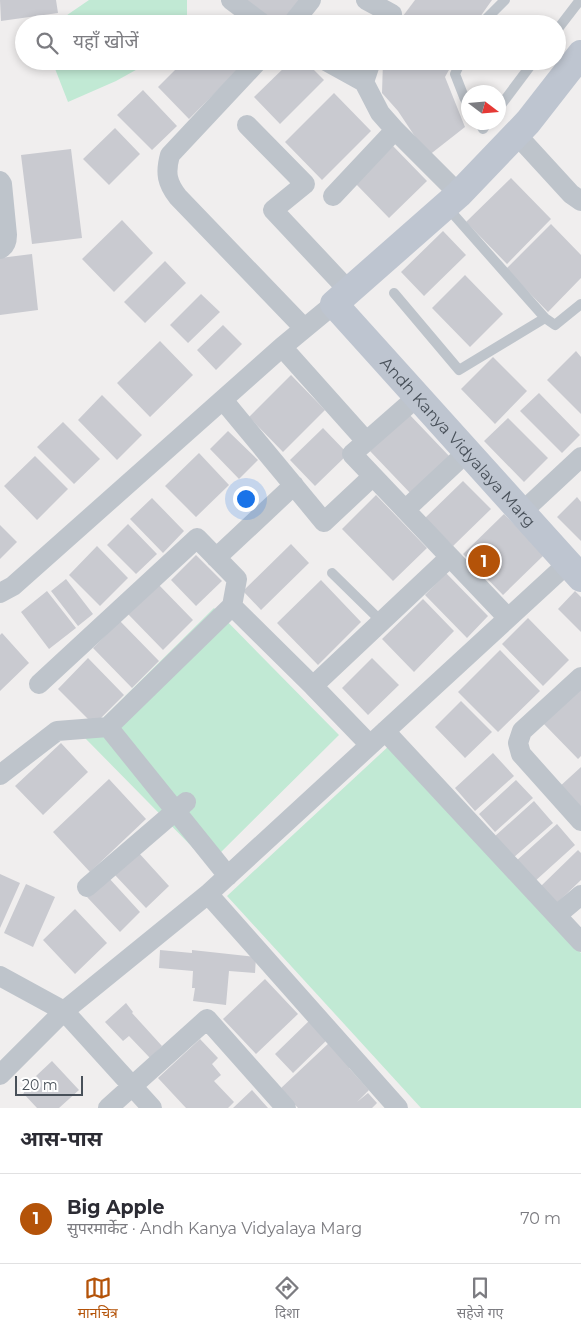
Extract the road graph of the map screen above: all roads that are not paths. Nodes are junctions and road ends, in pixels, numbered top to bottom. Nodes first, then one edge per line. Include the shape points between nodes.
1 (231, 0) edge
2 (311, 0) edge
3 (366, 0) edge
4 (505, 0) edge
5 (580, 0) edge
6 (393, 13) edge
7 (251, 15) edge
8 (299, 15) edge
9 (490, 15) edge
10 (566, 18) edge
11 (581, 54) edge
12 (250, 70) edge
13 (342, 70) edge
14 (368, 70) edge
15 (457, 70) edge
16 (527, 70) edge
17 (364, 82) junction
18 (461, 89) edge
19 (506, 98) edge
20 (247, 125) dead end
21 (395, 130) junction
22 (516, 134) junction
23 (0, 181) edge
24 (333, 196) dead end
25 (452, 200) junction
26 (581, 201) edge
27 (0, 249) edge
28 (394, 293) dead end
29 (342, 298) junction
30 (581, 304) edge
31 (545, 318) junction
32 (304, 328) junction
33 (282, 347) junction
34 (417, 397) junction
35 (223, 400) junction
36 (366, 441) junction
37 (467, 452) junction
38 (581, 457) edge
39 (373, 476) junction
40 (294, 485) junction
41 (405, 510) junction
42 (522, 512) junction
43 (450, 557) junction
44 (216, 558) junction
45 (577, 572) edge
46 (332, 573) dead end
47 (0, 593) edge
48 (232, 606) junction
49 (508, 618) junction
50 (382, 622) junction
51 (581, 677) edge
52 (39, 684) dead end
53 (313, 686) junction
54 (108, 727) junction
55 (386, 731) junction
56 (370, 745) junction
57 (0, 774) edge
58 (181, 806) junction
59 (581, 821) edge
60 (228, 876) junction
61 (87, 887) dead end
62 (208, 894) junction
63 (581, 895) edge
64 (556, 915) junction
65 (581, 942) edge
66 (0, 976) edge
67 (64, 1011) junction
68 (0, 1075) edge
69 (133, 1087) junction
70 (108, 1108) edge
71 (152, 1108) edge
72 (286, 1108) edge
73 (398, 1108) edge

1 - 7 street
2 - 8 street
3 - 6 street
4 - 9 lane
5 - 10 lane
11 - 22 street
12 - 32 street via 170,155 167,167 170,186
13 - 17 street
14 - 17 street
15 - 18 lane via 455,74
16 - 19 lane
17 - 21 street via 380,113
20 - 29 street via 305,184 274,210
21 - 24 street
21 - 25 street
22 - 25 street
22 - 26 street
23 - 27 street via 7,235 4,247
25 - 29 street
25 - 31 lane
28 - 31 lane via 459,370
29 - 32 street
29 - 34 street, Andh Kanya Vidyalaya Marg
30 - 31 lane via 555,325
32 - 33 street
33 - 35 street
33 - 36 street
34 - 36 street
34 - 37 street, Andh Kanya Vidyalaya Marg
35 - 40 street
35 - 47 street via 13,586
36 - 39 street via 352,454
37 - 41 street
37 - 42 street, Andh Kanya Vidyalaya Marg
38 - 42 street
39 - 40 street via 324,522
39 - 41 street
40 - 44 street
41 - 43 street
42 - 45 street, Andh Kanya Vidyalaya Marg
43 - 49 street
43 - 50 street
44 - 48 street via 237,579
44 - 52 street via 197,538
45 - 49 street
46 - 50 lane
48 - 53 street
48 - 54 street
49 - 55 street
50 - 53 street
51 - 59 street via 522,731 518,743 521,754
53 - 56 street
54 - 57 street via 57,732
54 - 58 street
55 - 56 street
55 - 64 street
56 - 60 street
58 - 60 street
58 - 61 street
60 - 62 street
62 - 67 street
62 - 73 street
63 - 64 street
64 - 65 street
66 - 67 street
67 - 68 street
67 - 69 street
69 - 70 street
69 - 71 street
69 - 72 street via 207,1019

